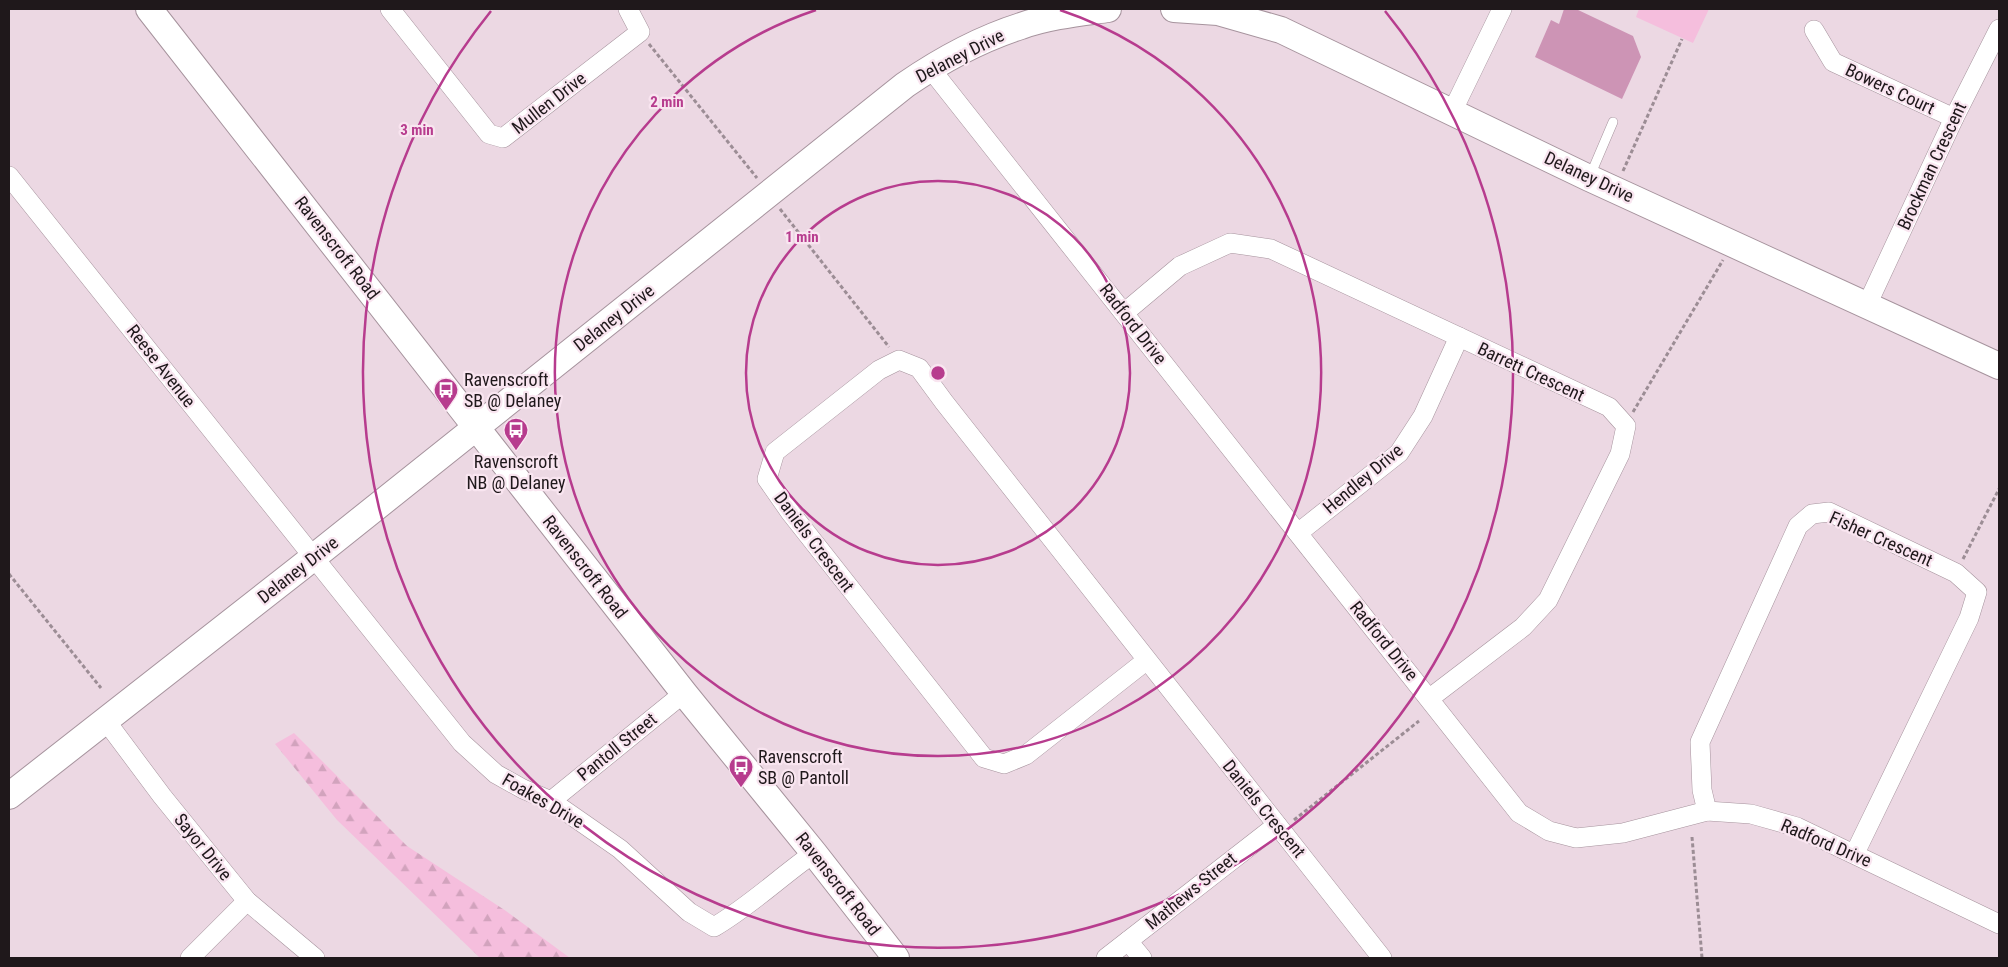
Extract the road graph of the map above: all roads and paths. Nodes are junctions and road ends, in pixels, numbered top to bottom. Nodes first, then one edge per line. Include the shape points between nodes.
1 (149, 9) edge
2 (390, 9) edge
3 (628, 9) edge
4 (1108, 9) edge
5 (1174, 9) edge
6 (1502, 9) edge
7 (1999, 29) edge
8 (1814, 30) dead end
9 (1682, 39) dead end
10 (930, 68) junction
11 (1452, 112) junction
12 (1954, 118) junction
13 (1613, 122) dead end
14 (9, 176) edge
15 (1589, 178) junction
16 (1615, 190) junction
17 (1732, 243) junction
18 (1868, 305) junction
19 (1124, 313) junction
20 (1458, 338) junction
21 (1999, 366) edge
22 (1626, 426) junction
23 (476, 428) junction
24 (1999, 489) edge
25 (1298, 533) junction
26 (313, 558) junction
27 (1956, 573) junction
28 (9, 574) edge
29 (1147, 660) junction
30 (101, 688) dead end
31 (684, 693) junction
32 (1430, 698) junction
33 (106, 721) junction
34 (1419, 721) dead end
35 (9, 796) edge
36 (550, 801) junction
37 (1706, 811) junction
38 (1277, 825) junction
39 (1692, 837) dead end
40 (814, 853) junction
41 (1855, 853) junction
42 (247, 901) junction
43 (1999, 924) edge
44 (1128, 941) junction
45 (190, 958) edge
46 (315, 958) edge
47 (896, 958) edge
48 (1106, 958) edge
49 (1142, 958) edge
50 (1382, 958) edge
51 (1702, 958) edge

1 - 23 street, Ravenscroft Road
2 - 3 street, Mullen Drive via 489,134 503,138 640,32
4 - 10 street, Delaney Drive via 1064,15 1021,26
5 - 11 street, Delaney Drive via 1218,12 1281,30
6 - 11 street
7 - 12 street, Brockman Crescent
8 - 12 street, Bowers Court via 1833,62
9 - 16 path
10 - 19 street, Radford Drive
10 - 23 street, Delaney Drive
11 - 15 street, Delaney Drive
12 - 18 street, Brockman Crescent
13 - 15 lane
14 - 26 street, Reese Avenue
15 - 16 street, Delaney Drive
16 - 17 street, Delaney Drive
17 - 18 street, Delaney Drive
17 - 22 path
18 - 21 street, Delaney Drive
19 - 20 street, Barrett Crescent via 1180,266 1230,242 1272,249
19 - 25 street, Radford Drive
20 - 22 street, Barrett Crescent via 1609,407
20 - 25 street, Hendley Drive via 1424,416 1399,453
22 - 32 street via 1620,454 1548,600 1523,627
23 - 26 street, Delaney Drive
23 - 31 street, Ravenscroft Road
24 - 27 path
25 - 32 street, Radford Drive
26 - 33 street, Delaney Drive
26 - 36 street, Foakes Drive via 462,743 496,774
27 - 37 street, Fisher Crescent via 1829,512 1812,514 1798,526 1700,742
27 - 41 street, Fisher Crescent via 1977,592 1969,618
28 - 30 path
29 - 29 street, Daniels Crescent via 919,368 899,360 879,370 775,452 767,479 984,758 1004,764 1026,755
29 - 38 street, Daniels Crescent
31 - 36 street, Pantoll Street
31 - 40 street, Ravenscroft Road
32 - 37 street, Radford Drive via 1519,813 1549,830 1576,838 1623,833
33 - 35 street, Delaney Drive
33 - 42 street, Sayor Drive
34 - 38 path via 1292,822
36 - 40 street, Foakes Drive via 620,850 689,912 714,927 738,914
37 - 41 street, Radford Drive via 1751,814 1797,827
38 - 44 street, Mathews Street
38 - 50 street, Daniels Crescent
39 - 51 path
40 - 47 street, Ravenscroft Road
41 - 43 street, Radford Drive
42 - 45 street
42 - 46 street, Sayor Drive
44 - 48 street, Mathews Street
44 - 49 street

